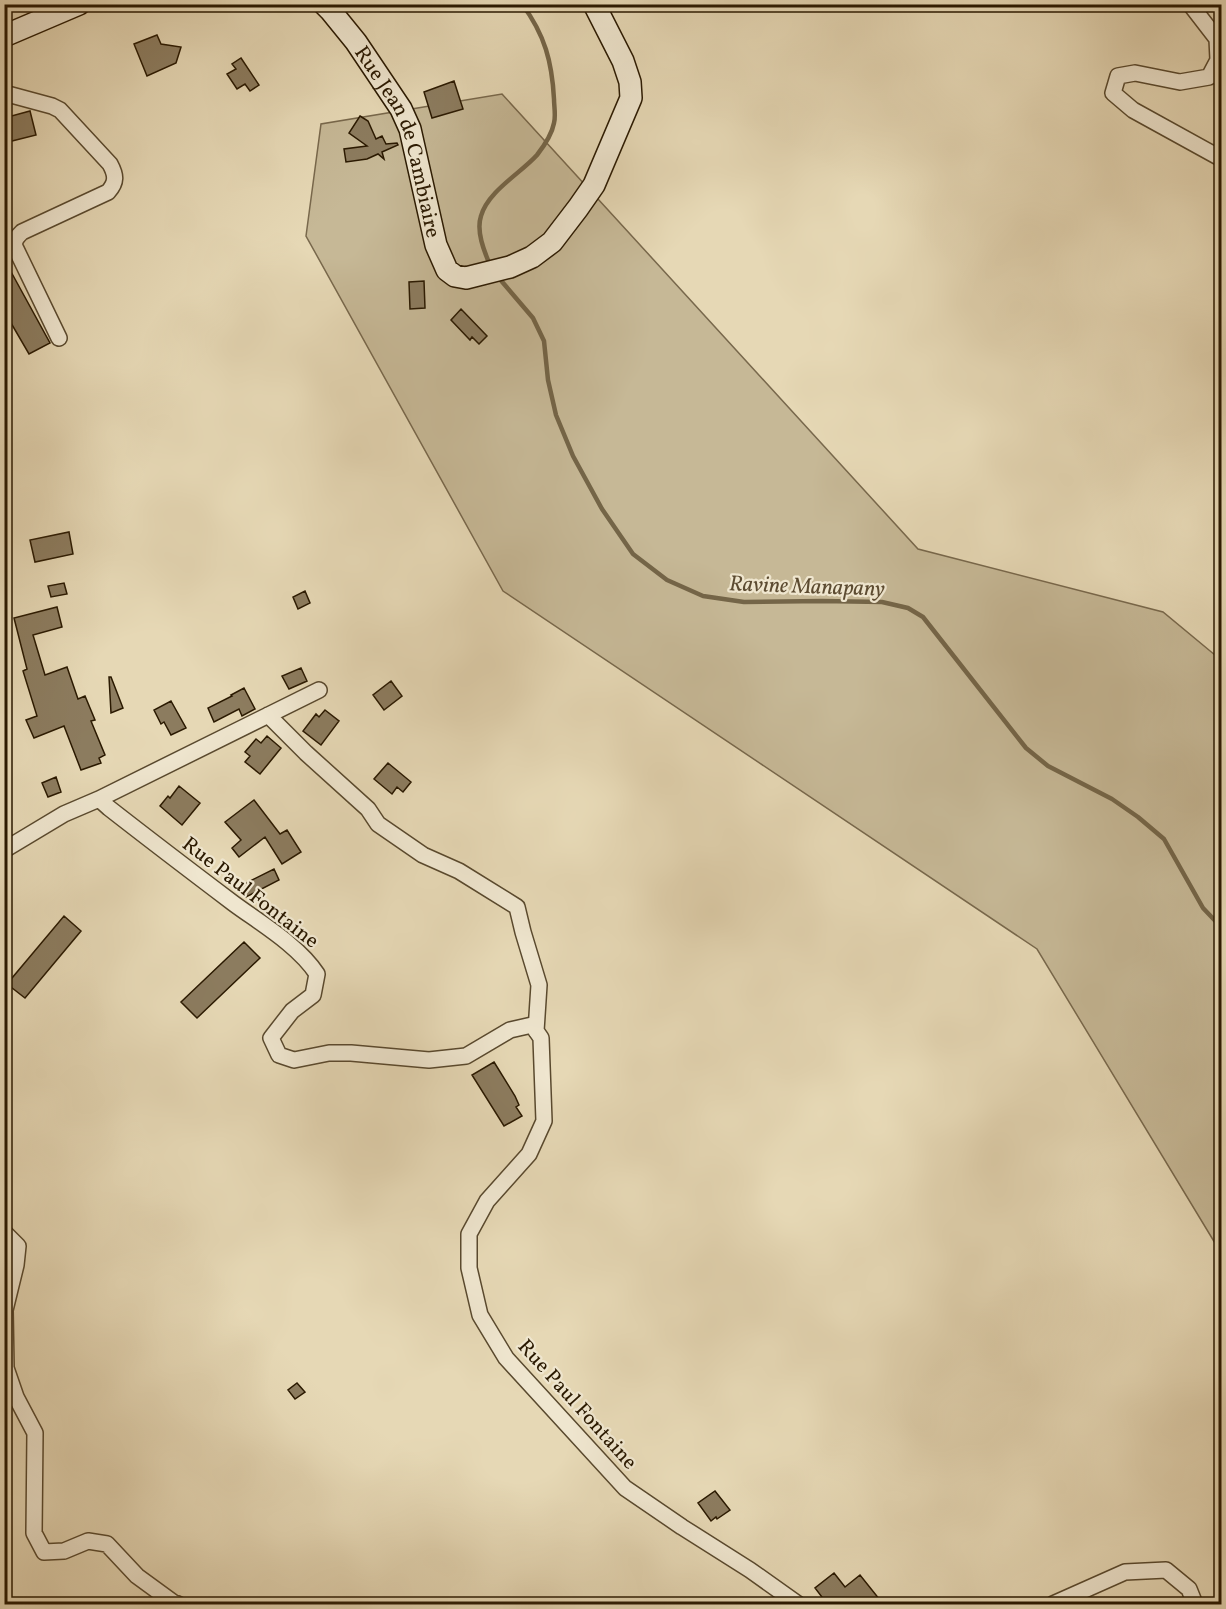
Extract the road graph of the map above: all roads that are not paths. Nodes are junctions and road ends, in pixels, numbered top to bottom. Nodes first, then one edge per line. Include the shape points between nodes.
1 (78, 4) edge
2 (324, 4) edge
3 (594, 4) edge
4 (1190, 4) edge
5 (4, 36) edge
6 (4, 93) edge
7 (1221, 159) edge
8 (59, 338) dead end
9 (319, 690) dead end
10 (268, 715) junction
11 (99, 799) junction
12 (4, 850) edge
13 (536, 1031) junction
14 (4, 1232) edge
15 (178, 1605) edge
16 (798, 1605) edge
17 (1053, 1605) edge
18 (1195, 1605) edge

1 - 5 main road
2 - 3 main road, Rue Jean de Cambiaire via 356,42 401,109 410,129 436,245 447,270 466,278 510,267 552,242 594,185 631,98 623,61
4 - 7 street via 1217,39 1218,60 1209,76 1180,82 1135,73 1118,76 1113,93 1133,110
6 - 8 street via 60,110 115,173 116,180 108,192 22,232 15,240
9 - 10 street
10 - 11 street
10 - 13 street via 368,809 378,824 423,855 459,871 517,907 539,985
11 - 12 street via 64,814
11 - 13 street, Rue Paul Fontaine via 286,942 317,974 313,995 292,1011 271,1038 279,1055 294,1060 328,1053 429,1060 466,1056 510,1030 532,1025
13 - 16 street, Rue Paul Fontaine via 542,1038 544,1120 529,1154 487,1201 469,1234 469,1268 480,1315 506,1358 625,1488
14 - 15 street via 18,1246 5,1310 6,1368 35,1433 34,1533 44,1552 64,1551 88,1541 107,1544 137,1576
17 - 18 street via 1125,1572 1166,1570 1189,1589

